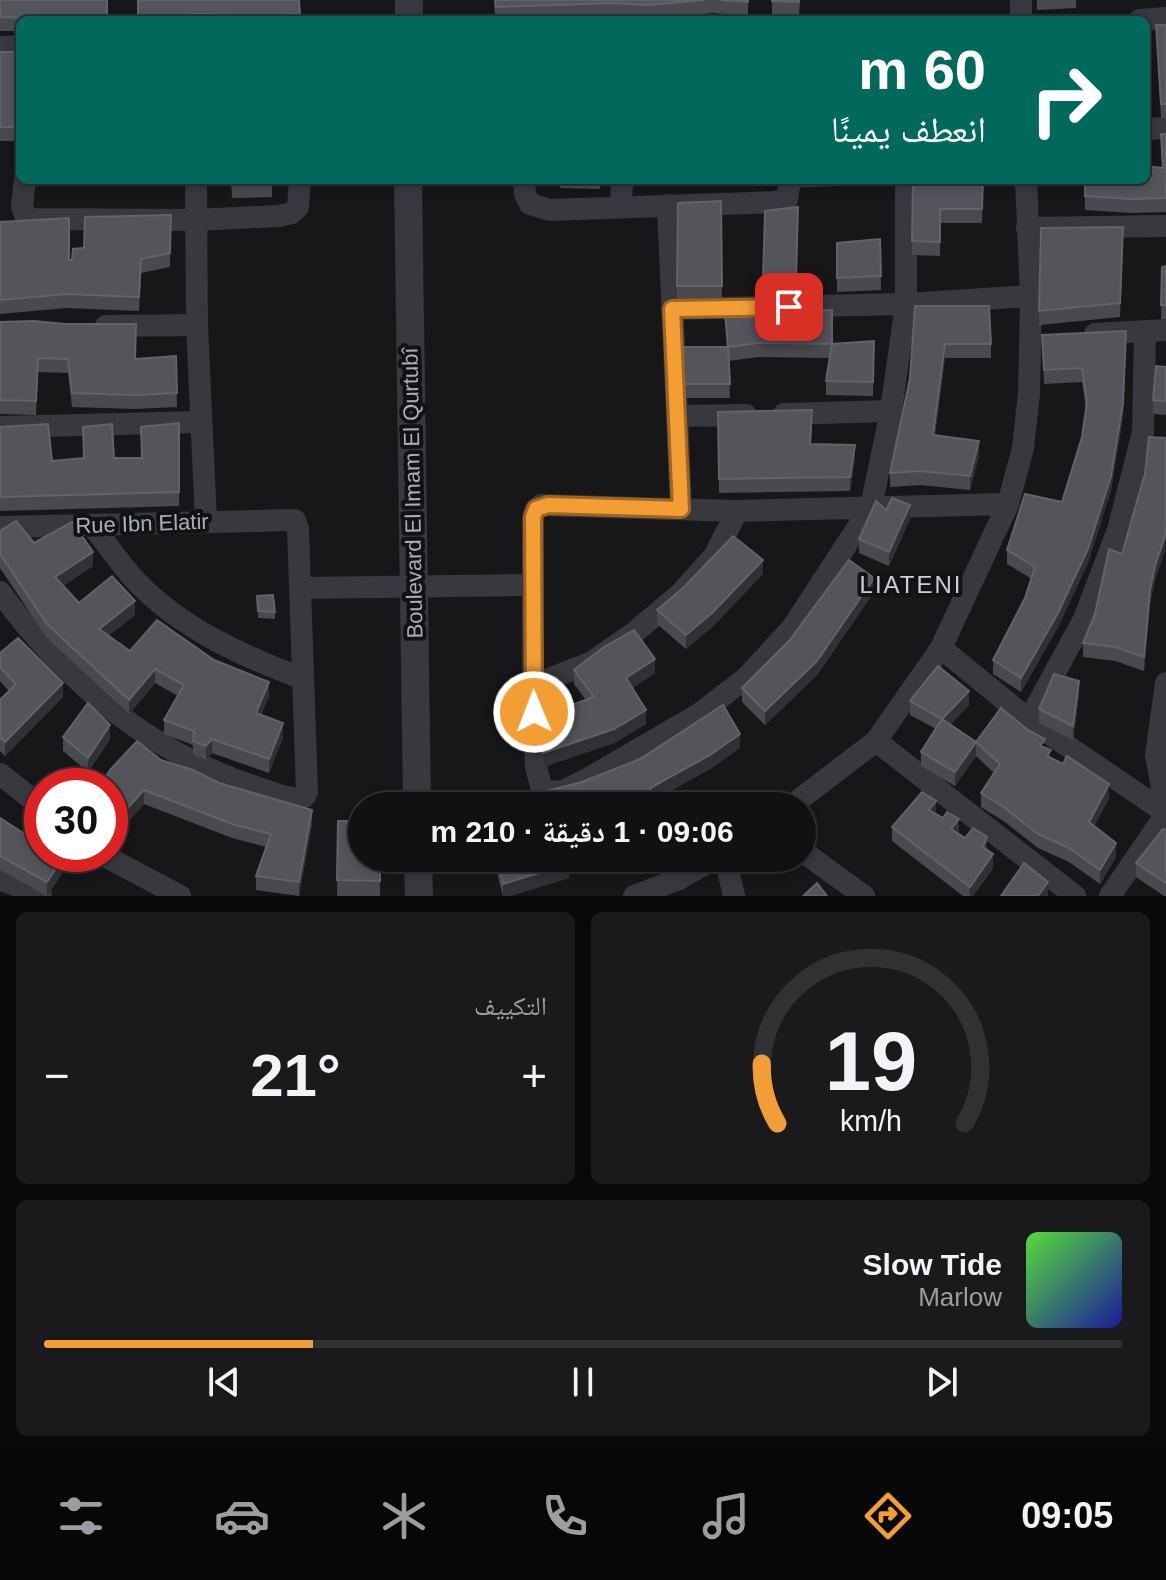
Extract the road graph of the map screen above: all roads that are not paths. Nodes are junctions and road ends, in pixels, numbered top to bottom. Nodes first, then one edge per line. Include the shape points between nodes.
1 (25, 184) edge
2 (196, 184) edge
3 (300, 184) edge
4 (408, 184) edge
5 (524, 184) edge
6 (622, 184) edge
7 (790, 184) edge
8 (906, 184) edge
9 (1026, 184) edge
10 (668, 205) junction
11 (621, 206) junction
12 (195, 220) junction
13 (1166, 226) edge
14 (1027, 228) junction
15 (1031, 296) junction
16 (906, 304) junction
17 (672, 309) junction
18 (197, 325) junction
19 (91, 326) edge
20 (1156, 330) edge
21 (1073, 335) edge
22 (891, 411) junction
23 (677, 416) junction
24 (200, 422) junction
25 (0, 427) edge
26 (1008, 504) junction
27 (871, 507) junction
28 (681, 509) junction
29 (737, 511) junction
30 (206, 521) junction
31 (92, 525) junction
32 (0, 527) edge
33 (533, 585) junction
34 (414, 587) junction
35 (301, 588) junction
36 (0, 592) edge
37 (941, 648) junction
38 (303, 679) junction
39 (1166, 683) edge
40 (533, 685) junction
41 (1029, 720) junction
42 (876, 741) junction
43 (0, 774) edge
44 (417, 792) edge
45 (809, 792) edge
46 (24, 793) edge
47 (1166, 813) edge
48 (816, 861) edge
49 (128, 868) edge
50 (418, 872) edge
51 (698, 872) edge
52 (728, 872) edge
53 (0, 879) edge
54 (677, 888) edge
55 (41, 896) edge
56 (180, 896) edge
57 (419, 896) edge
58 (634, 896) edge
59 (734, 896) edge
60 (864, 896) edge
61 (1075, 896) edge
62 (1110, 896) edge

1 - 12 street via 22,206 31,219
2 - 12 street
3 - 12 street via 298,207 292,213
4 - 34 street, Boulevard El Imam El Qurtubî
5 - 11 street via 536,208
6 - 11 street
7 - 10 street via 782,201
8 - 16 street
9 - 14 street
10 - 11 street
10 - 17 street
12 - 18 street
13 - 14 street
14 - 15 street
15 - 16 street
15 - 26 street via 1037,337 1023,448
16 - 17 street
16 - 22 street
17 - 23 street
18 - 19 street
18 - 24 street
20 - 21 street
20 - 41 street via 1143,432 1118,530 1084,619
22 - 23 street
22 - 27 street
23 - 28 street
24 - 25 street
24 - 30 street
26 - 27 street
26 - 37 street
27 - 29 street
27 - 40 street via 792,628 746,678 699,714 563,791 542,789 536,767
28 - 29 street
28 - 33 street via 541,505 533,517
29 - 40 street via 715,555 680,594 590,663
30 - 31 street, Rue Ibn Elatir
30 - 35 street, Rue Ibn Elatir via 295,520
31 - 32 street, Rue Ibn Elatir
31 - 38 street via 135,579 179,618 237,653
33 - 34 street
33 - 40 street
34 - 35 street
34 - 44 street, Boulevard El Imam El Qurtubî
35 - 38 street
36 - 38 street via 63,669 112,712 229,778 298,799 307,792
37 - 41 street
37 - 42 street
39 - 47 street via 1156,755
41 - 47 street
42 - 45 street
42 - 61 street
43 - 46 street
47 - 62 street
48 - 60 street
49 - 56 street
50 - 57 street
51 - 54 street
52 - 59 street
53 - 55 street
54 - 58 street

